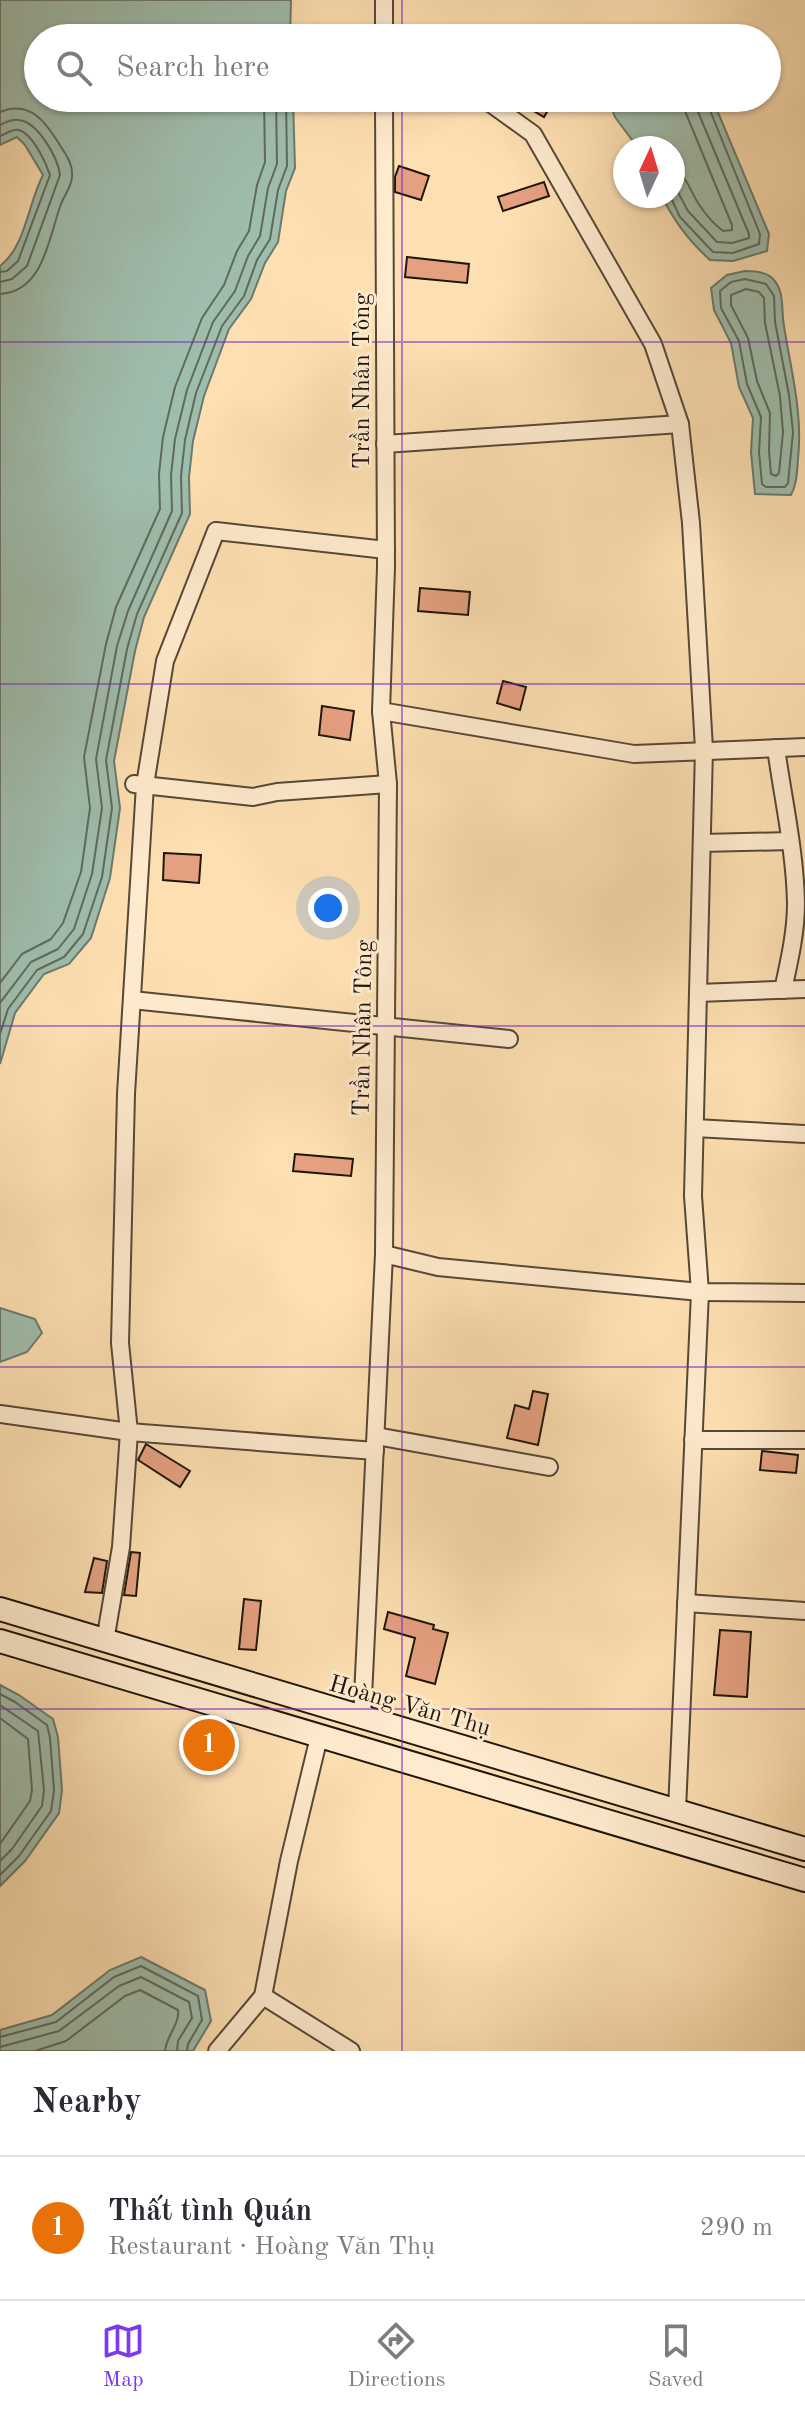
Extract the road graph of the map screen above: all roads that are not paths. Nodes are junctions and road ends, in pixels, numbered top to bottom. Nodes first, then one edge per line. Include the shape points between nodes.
1 (384, 0) edge
2 (384, 24) edge
3 (384, 112) edge
4 (502, 112) edge
5 (680, 424) junction
6 (385, 444) junction
7 (386, 550) junction
8 (381, 711) junction
9 (805, 747) edge
10 (776, 748) junction
11 (704, 749) junction
12 (388, 784) junction
13 (140, 785) junction
14 (790, 841) junction
15 (702, 843) junction
16 (805, 989) edge
17 (783, 990) junction
18 (698, 993) junction
19 (132, 1000) junction
20 (385, 1028) junction
21 (509, 1039) dead end
22 (695, 1128) junction
23 (805, 1134) edge
24 (384, 1254) junction
25 (700, 1292) junction
26 (805, 1293) edge
27 (0, 1414) edge
28 (129, 1432) junction
29 (693, 1440) junction
30 (805, 1440) edge
31 (376, 1444) junction
32 (549, 1467) dead end
33 (686, 1603) junction
34 (0, 1609) edge
35 (805, 1611) edge
36 (0, 1641) edge
37 (105, 1641) junction
38 (370, 1720) junction
39 (319, 1737) junction
40 (370, 1752) junction
41 (677, 1810) junction
42 (805, 1849) edge
43 (805, 1880) edge
44 (263, 1996) junction
45 (217, 2051) edge
46 (351, 2051) edge

1 - 2 street
3 - 6 street, Trần Nhân Tông
4 - 5 street via 533,134 653,344
5 - 6 street
5 - 11 street
6 - 7 street, Trần Nhân Tông
7 - 8 street, Trần Nhân Tông
7 - 13 street via 216,531 165,661
8 - 11 street via 634,754
8 - 12 street, Trần Nhân Tông
9 - 10 street
10 - 11 street
10 - 14 street
11 - 15 street
12 - 13 street via 253,797
12 - 20 street, Trần Nhân Tông
13 - 19 street
14 - 15 street
14 - 17 street via 796,906
15 - 18 street
16 - 17 street
17 - 18 street
18 - 22 street
19 - 20 street
19 - 28 street via 120,1343
20 - 21 street
20 - 24 street, Trần Nhân Tông
22 - 23 street
22 - 25 street via 693,1196
24 - 25 street via 438,1267
24 - 31 street, Trần Nhân Tông
25 - 26 street
25 - 29 street
27 - 28 street
28 - 31 street
28 - 37 street via 121,1547
29 - 30 street
29 - 33 street
31 - 32 street
31 - 38 street, Trần Nhân Tông
33 - 35 street
33 - 41 street
34 - 37 main road, Hoàng Văn Thụ
36 - 39 main road
37 - 38 main road, Hoàng Văn Thụ
38 - 40 main road
38 - 41 main road, Hoàng Văn Thụ
39 - 40 main road
39 - 44 street
40 - 43 main road
41 - 42 main road, Hoàng Văn Thụ
44 - 45 street
44 - 46 street

